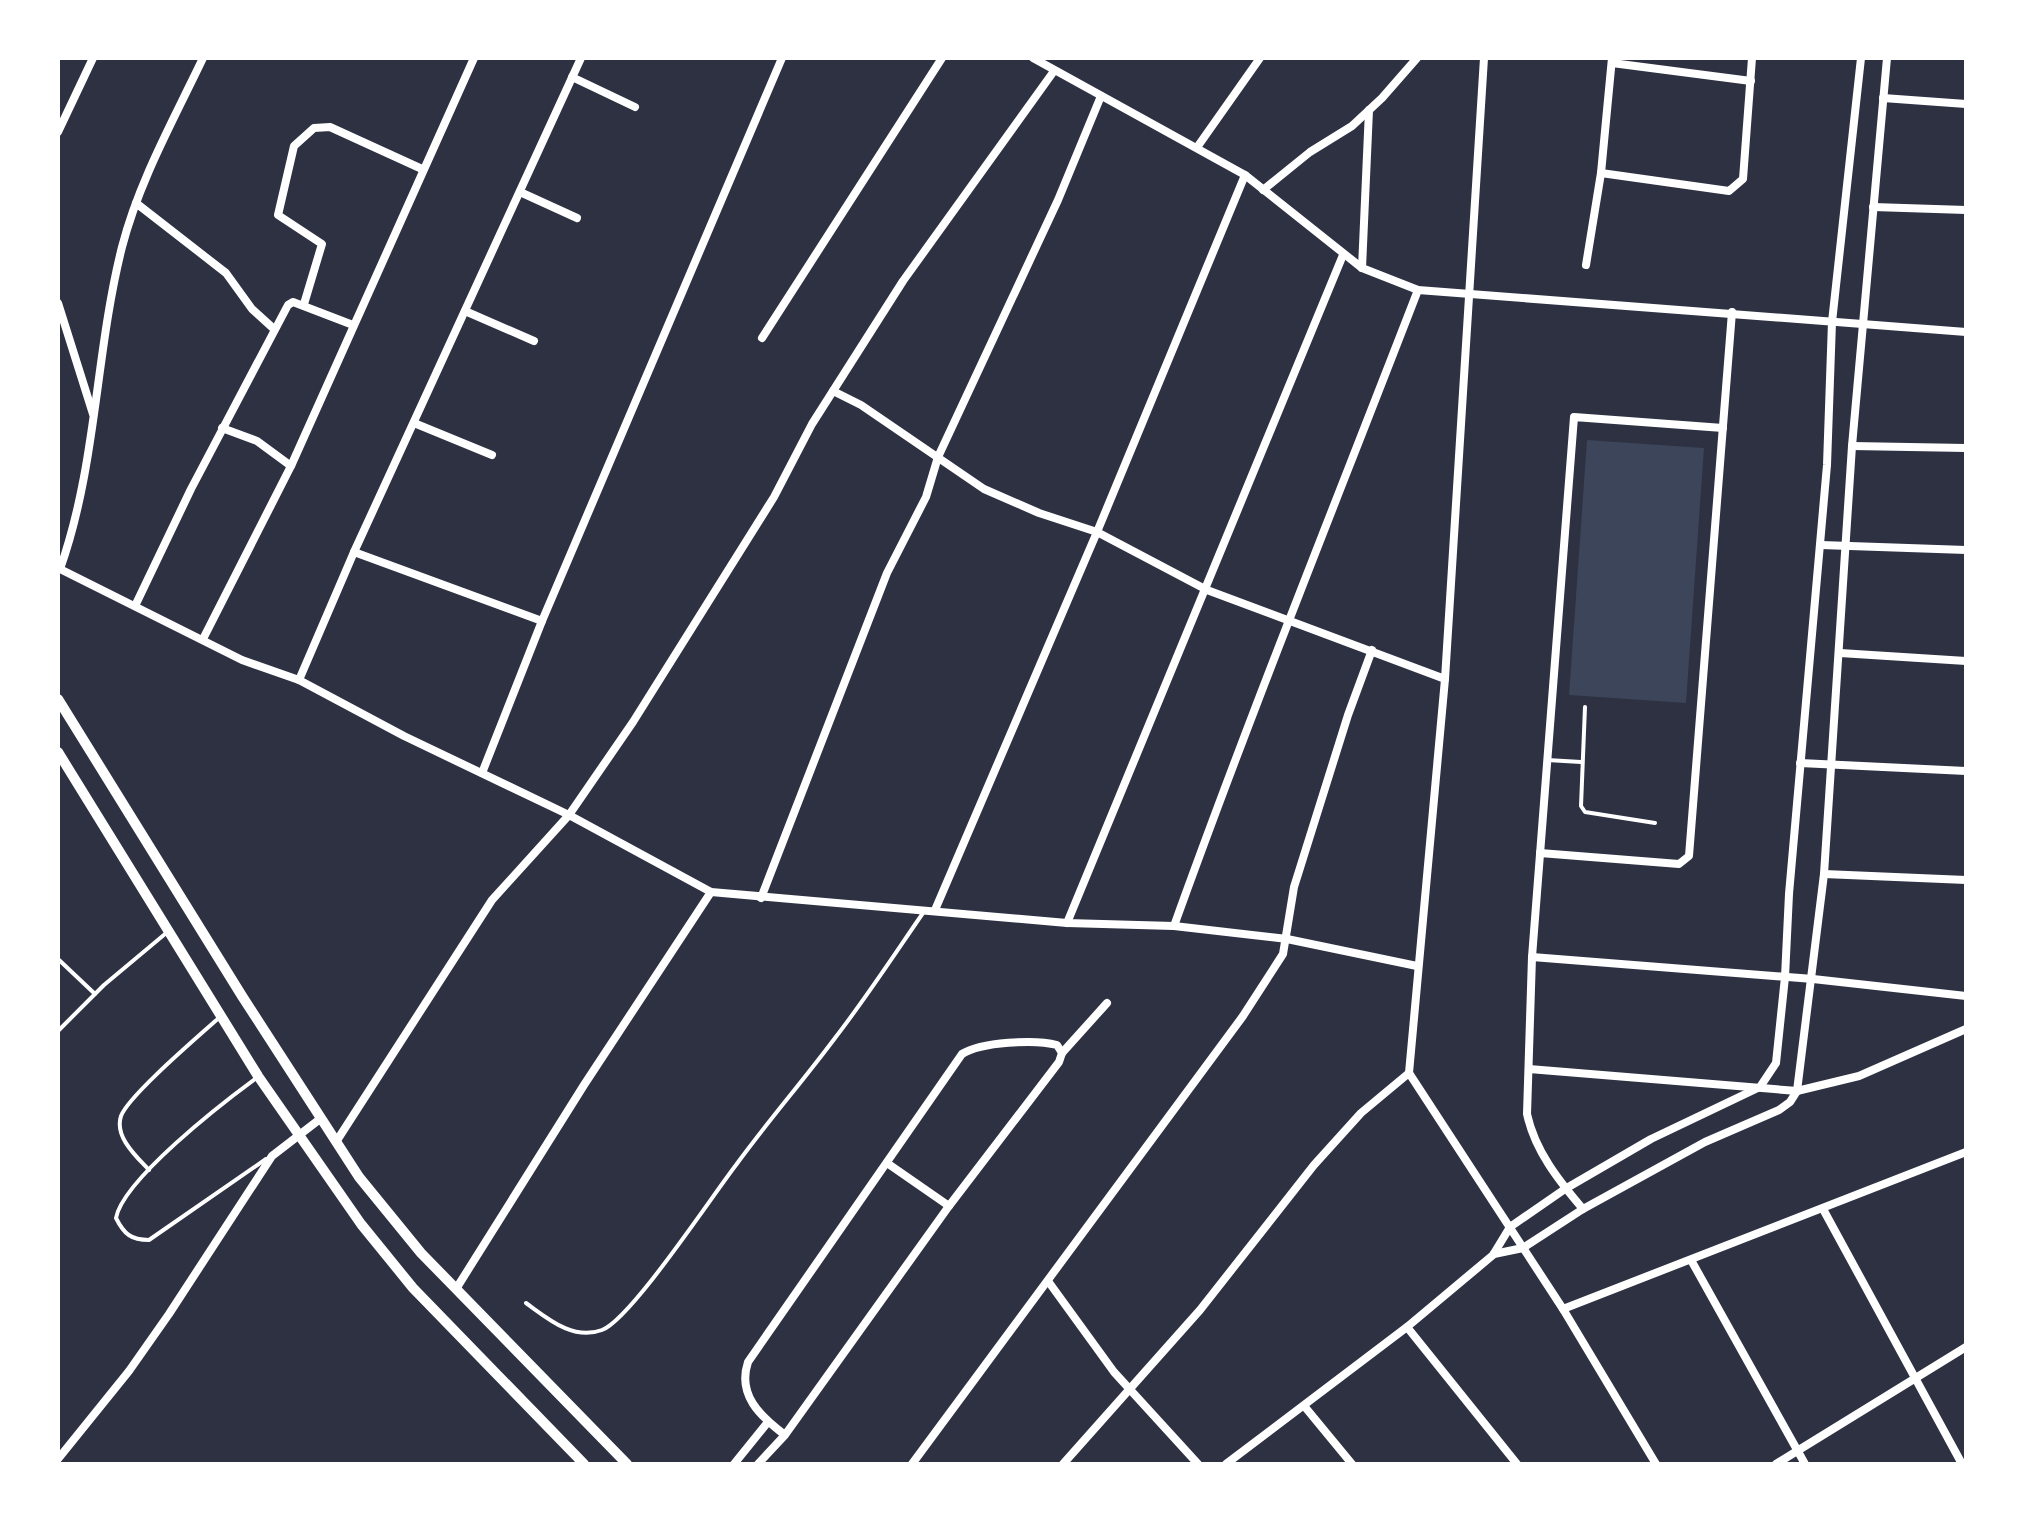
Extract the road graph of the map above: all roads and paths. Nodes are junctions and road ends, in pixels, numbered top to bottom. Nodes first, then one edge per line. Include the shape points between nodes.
1 (94, 58) edge
2 (203, 58) edge
3 (474, 58) edge
4 (581, 58) edge
5 (782, 58) edge
6 (942, 58) edge
7 (1033, 58) edge
8 (1260, 58) edge
9 (1417, 58) edge
10 (1484, 58) edge
11 (1752, 58) edge
12 (1861, 58) edge
13 (1887, 58) edge
14 (1612, 60) edge
15 (1054, 71) junction
16 (572, 77) junction
17 (1750, 81) junction
18 (1102, 96) junction
19 (1883, 98) junction
20 (1966, 104) edge
21 (635, 108) dead end
22 (1369, 110) junction
23 (58, 132) edge
24 (1198, 146) junction
25 (422, 169) junction
26 (1245, 174) junction
27 (1601, 174) junction
28 (1264, 190) junction
29 (520, 192) junction
30 (136, 203) junction
31 (1873, 207) junction
32 (1966, 210) edge
33 (577, 218) dead end
34 (1343, 255) junction
35 (1586, 264) dead end
36 (1362, 268) junction
37 (1418, 290) junction
38 (1468, 296) junction
39 (58, 303) edge
40 (304, 304) junction
41 (466, 311) junction
42 (1732, 312) junction
43 (1832, 322) junction
44 (1862, 323) junction
45 (353, 325) junction
46 (274, 329) junction
47 (1966, 332) edge
48 (762, 338) dead end
49 (534, 340) dead end
50 (833, 391) junction
51 (94, 418) junction
52 (414, 423) junction
53 (222, 428) junction
54 (1724, 428) junction
55 (1852, 446) junction
56 (1966, 448) edge
57 (492, 455) dead end
58 (938, 457) junction
59 (290, 466) junction
60 (1097, 532) junction
61 (1821, 545) junction
62 (1846, 546) junction
63 (1966, 550) edge
64 (354, 552) junction
65 (59, 570) edge
66 (1207, 590) junction
67 (135, 606) junction
68 (1290, 621) junction
69 (542, 622) junction
70 (202, 639) junction
71 (1372, 650) junction
72 (1840, 652) junction
73 (1966, 662) edge
74 (1445, 678) junction
75 (299, 680) junction
76 (58, 700) edge
77 (1585, 707) dead end
78 (58, 752) edge
79 (1547, 760) junction
80 (1581, 762) junction
81 (1800, 763) junction
82 (1832, 764) junction
83 (1966, 771) edge
84 (482, 774) junction
85 (569, 815) junction
86 (1655, 823) dead end
87 (1540, 853) junction
88 (1824, 874) junction
89 (1966, 880) edge
90 (712, 892) junction
91 (761, 898) junction
92 (930, 909) junction
93 (1067, 923) junction
94 (1174, 926) junction
95 (169, 931) junction
96 (1287, 940) junction
97 (1532, 957) junction
98 (58, 959) edge
99 (1417, 966) junction
100 (1785, 977) junction
101 (1813, 980) junction
102 (95, 994) junction
103 (1966, 996) edge
104 (1107, 1004) dead end
105 (222, 1016) junction
106 (1966, 1029) edge
107 (58, 1032) edge
108 (1062, 1053) junction
109 (1528, 1069) junction
110 (1409, 1073) junction
111 (258, 1076) junction
112 (1760, 1087) junction
113 (1798, 1091) junction
114 (320, 1119) junction
115 (298, 1135) junction
116 (336, 1142) junction
117 (1964, 1153) edge
118 (272, 1156) junction
119 (887, 1162) junction
120 (1966, 1164) edge
121 (149, 1170) junction
122 (1565, 1188) junction
123 (949, 1206) junction
124 (1582, 1209) junction
125 (1823, 1209) junction
126 (1510, 1227) junction
127 (1522, 1248) junction
128 (1493, 1255) junction
129 (1691, 1260) junction
130 (1048, 1281) junction
131 (456, 1289) junction
132 (526, 1303) dead end
133 (1563, 1309) junction
134 (1407, 1327) junction
135 (1966, 1347) edge
136 (1912, 1378) junction
137 (1132, 1388) junction
138 (1305, 1407) junction
139 (768, 1422) junction
140 (785, 1435) junction
141 (1796, 1450) junction
142 (58, 1459) edge
143 (584, 1464) edge
144 (626, 1464) edge
145 (734, 1464) edge
146 (758, 1464) edge
147 (912, 1464) edge
148 (1063, 1464) edge
149 (1198, 1464) edge
150 (1226, 1464) edge
151 (1352, 1464) edge
152 (1517, 1464) edge
153 (1656, 1464) edge
154 (1776, 1464) edge
155 (1805, 1464) edge
156 (1962, 1464) edge

1 - 23 street
2 - 30 street
3 - 25 street
4 - 16 street
5 - 69 street
6 - 48 street
7 - 15 street
8 - 24 street
9 - 22 street
10 - 38 street
11 - 17 street
12 - 43 street
13 - 19 street
14 - 17 street
14 - 27 street
15 - 18 street
15 - 50 street
16 - 21 street
16 - 29 street
17 - 27 street via 1738,186 1729,191
18 - 24 street
18 - 58 street
19 - 20 street
19 - 31 street
22 - 28 street
22 - 36 street
24 - 26 street
25 - 40 street via 330,127 314,128 294,146 278,215 322,244
25 - 45 street
26 - 28 street
26 - 60 street
27 - 35 street
28 - 34 street
29 - 33 street
29 - 41 street
30 - 46 street via 226,273
30 - 51 street via 116,278
31 - 32 street
31 - 44 street
34 - 36 street
34 - 66 street
36 - 37 street
37 - 38 street
37 - 68 street
38 - 42 street
38 - 74 street
39 - 51 street
40 - 45 street
40 - 46 street via 288,306
41 - 49 street
41 - 52 street
42 - 43 street
42 - 54 street
43 - 44 street
43 - 61 street
44 - 47 street
44 - 55 street
45 - 59 street
46 - 53 street
50 - 58 street
50 - 85 street via 774,498
51 - 65 street via 80,504
52 - 57 street
52 - 64 street
53 - 59 street
53 - 67 street
54 - 79 street via 1574,417
54 - 87 street via 1689,856 1679,864
55 - 56 street
55 - 62 street
58 - 60 street via 984,489
58 - 91 street
59 - 70 street
60 - 66 street
60 - 92 street
61 - 62 street
61 - 81 street
62 - 63 street
62 - 72 street
64 - 69 street
64 - 75 street
65 - 67 street
66 - 68 street
66 - 93 street
67 - 70 street
68 - 71 street
68 - 94 street
69 - 84 street
70 - 75 street
71 - 74 street
71 - 96 street via 1294,887
72 - 73 street
72 - 82 street
74 - 99 street
75 - 84 street
76 - 114 main road
77 - 80 lane
78 - 95 main road
79 - 80 lane
79 - 87 street
80 - 86 lane via 1585,812
81 - 82 street
81 - 100 street
82 - 83 street
82 - 88 street
84 - 85 street
85 - 90 street
85 - 116 street via 492,900
87 - 97 street
88 - 89 street
88 - 101 street
90 - 91 street
90 - 131 street
91 - 92 street
92 - 93 street
92 - 132 lane via 612,1324 586,1333 570,1330
93 - 94 street
94 - 96 street
95 - 102 lane
95 - 105 main road
96 - 99 street
96 - 130 street via 1243,1016
97 - 100 street
97 - 109 street
98 - 102 lane
99 - 110 street
100 - 101 street
100 - 112 street via 1776,1062
101 - 103 street
101 - 113 street
102 - 107 lane
104 - 108 street
105 - 111 main road
105 - 121 lane via 120,1117 128,1148
106 - 113 street via 1858,1076
108 - 119 street via 1050,1042 973,1047
108 - 123 street
109 - 112 street
109 - 122 street via 1532,1135
110 - 126 street
110 - 137 street via 1314,1165
111 - 115 main road
111 - 121 lane
112 - 113 street
112 - 122 street
113 - 124 street via 1779,1110
114 - 115 street
114 - 116 main road
115 - 118 street
115 - 143 main road via 386,1257
116 - 131 main road
117 - 120 street
117 - 125 street
118 - 121 lane via 148,1240 136,1240 116,1218 127,1192
118 - 142 street via 149,1342
119 - 123 street
119 - 139 street via 748,1362 745,1389
122 - 124 street
122 - 126 street
123 - 140 street
124 - 127 street
125 - 129 street
125 - 136 street
126 - 127 street
126 - 128 street
127 - 128 street
127 - 133 street
128 - 134 street
129 - 133 street
129 - 141 street
130 - 137 street
130 - 147 street
131 - 144 main road
133 - 153 street
134 - 138 street
134 - 152 street
135 - 136 street
136 - 141 street
136 - 156 street
137 - 148 street
137 - 149 street
138 - 150 street
138 - 151 street
139 - 140 street
139 - 145 street
140 - 146 street
141 - 154 street
141 - 155 street

